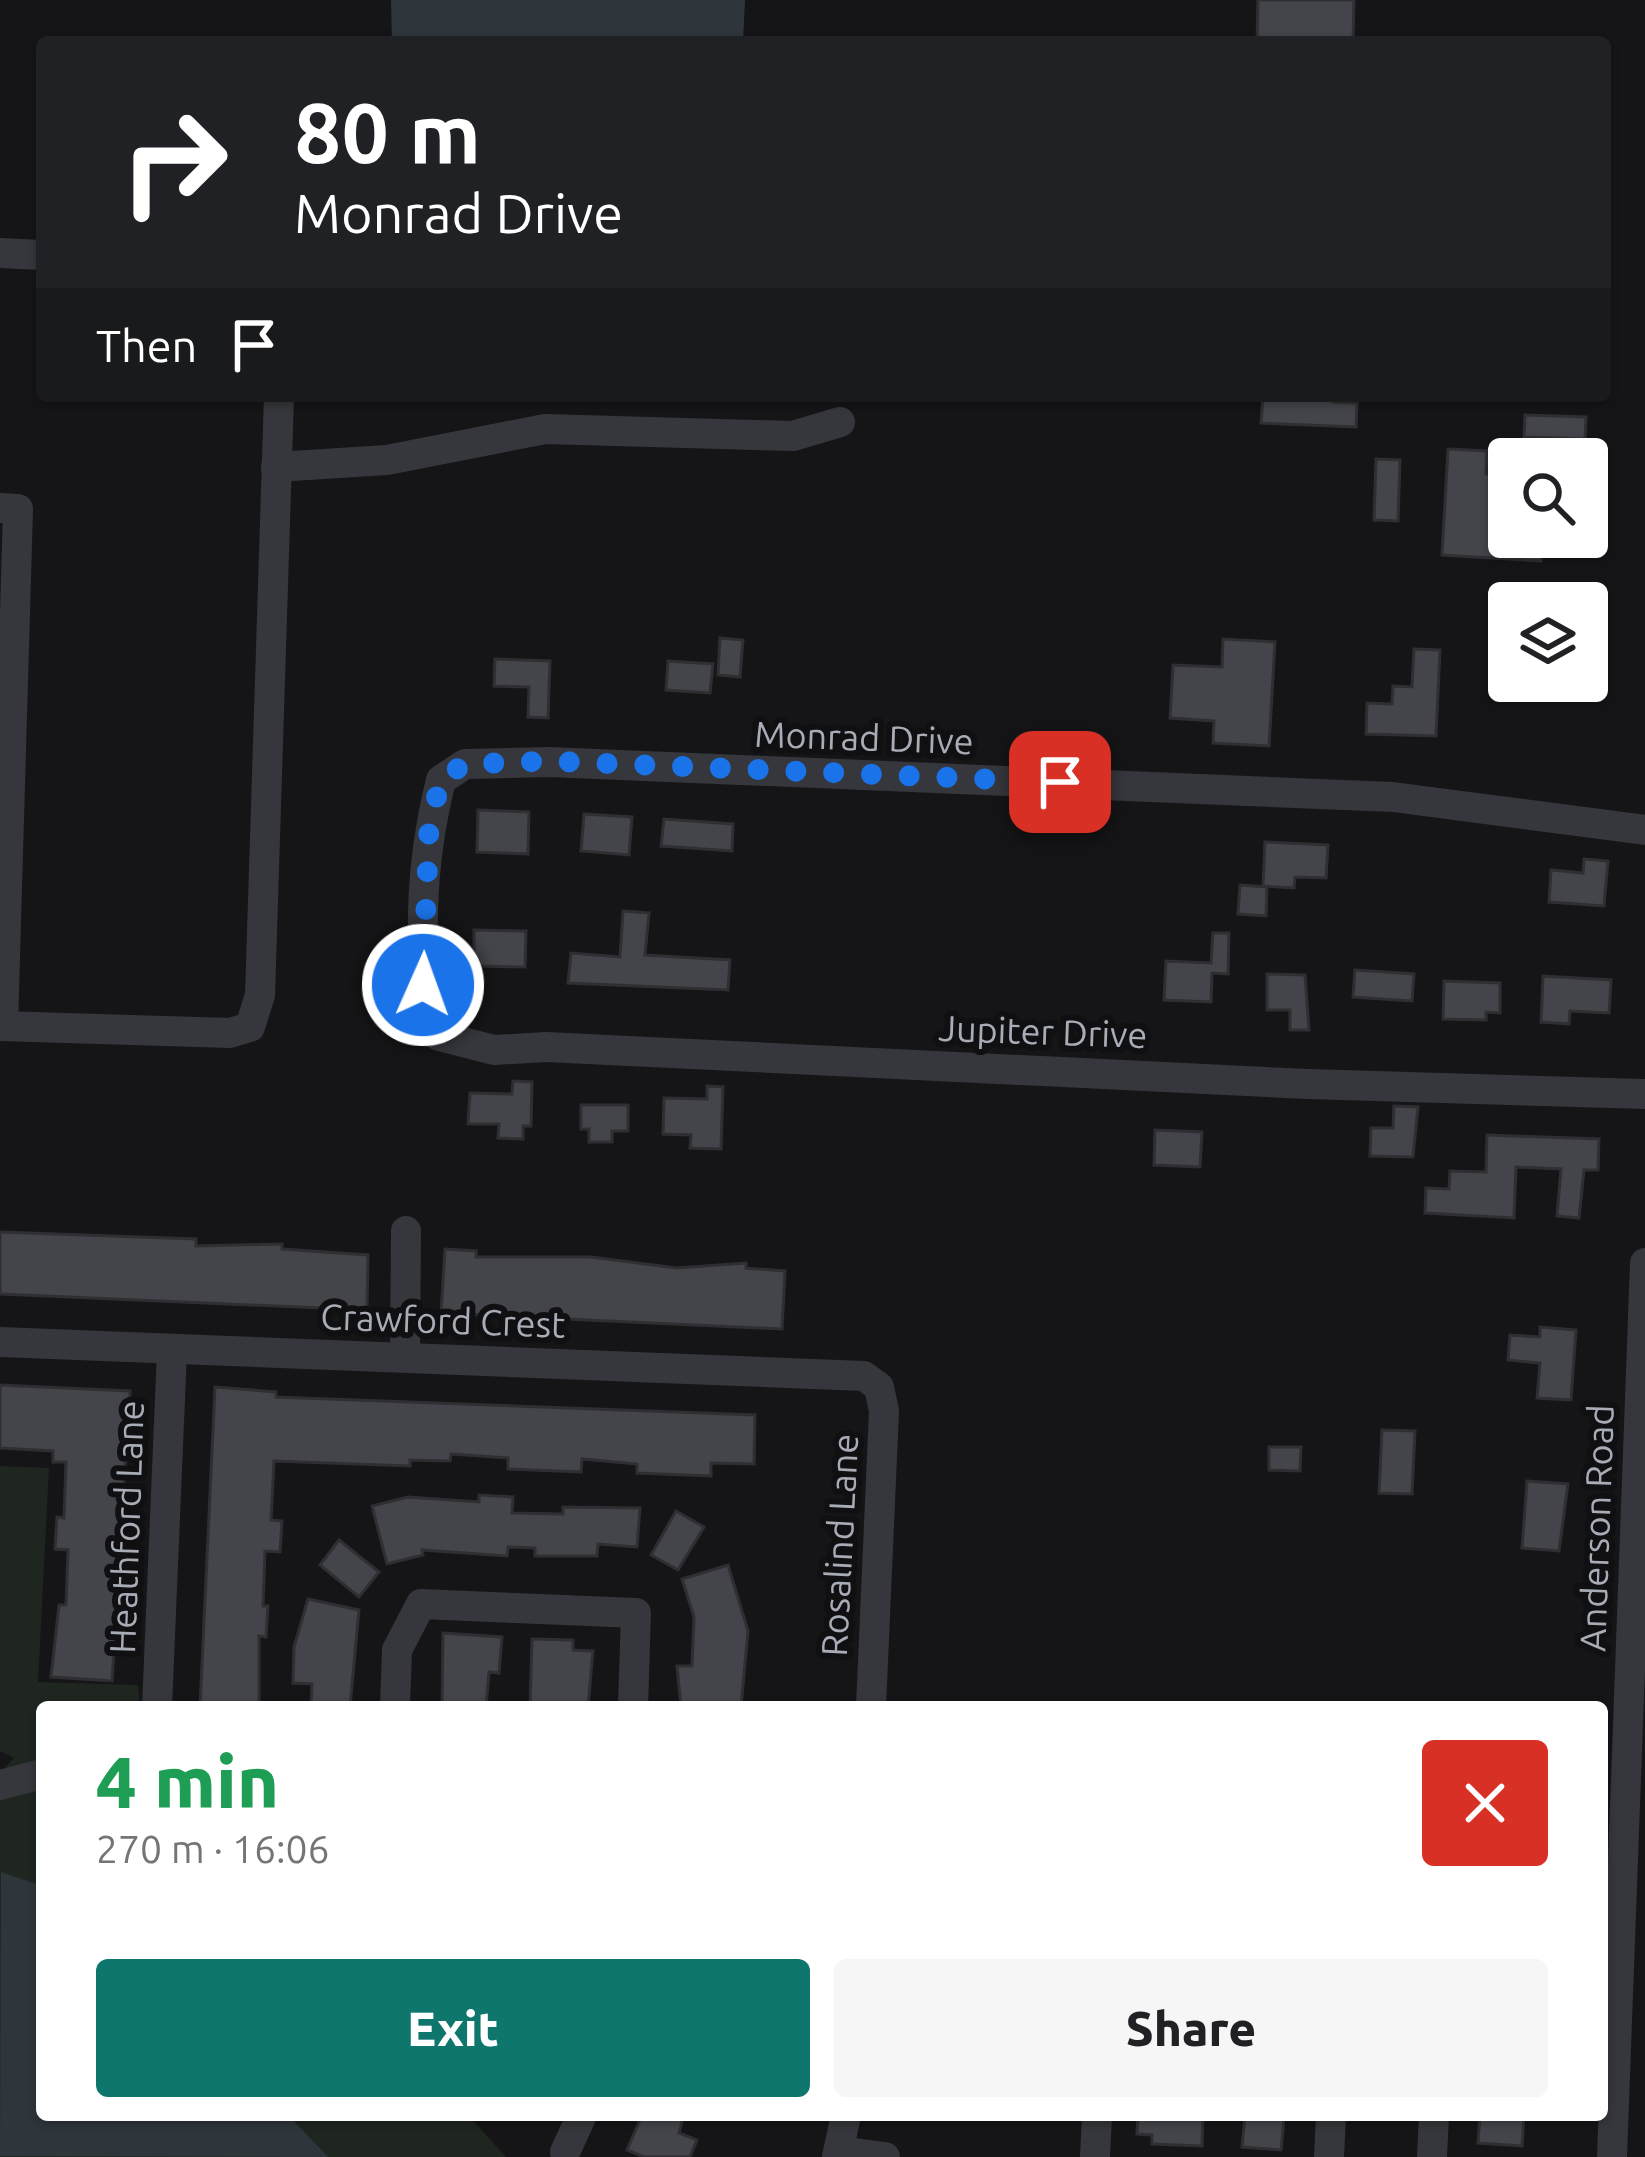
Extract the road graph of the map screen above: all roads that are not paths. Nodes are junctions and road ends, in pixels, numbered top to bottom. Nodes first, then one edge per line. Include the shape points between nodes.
1 (0, 253) edge
2 (36, 255) edge
3 (279, 402) edge
4 (840, 422) dead end
5 (276, 467) junction
6 (0, 508) edge
7 (5, 764) edge
8 (1645, 830) edge
9 (1, 1026) edge
10 (439, 1036) joint
11 (1645, 1094) edge
12 (406, 1231) dead end
13 (1645, 1263) edge
14 (0, 1342) edge
15 (172, 1351) junction
16 (405, 1356) junction
17 (879, 1387) joint
18 (157, 1701) edge
19 (395, 1701) edge
20 (633, 1701) edge
21 (871, 1701) edge
22 (1635, 1774) edge
23 (36, 1775) edge
24 (0, 1784) edge
25 (578, 2121) edge
26 (844, 2121) edge
27 (1097, 2121) edge
28 (1331, 2121) edge
29 (1434, 2121) edge
30 (565, 2152) dead end
31 (838, 2154) edge
32 (885, 2157) edge
33 (1095, 2157) edge
34 (1329, 2157) edge
35 (1432, 2157) edge
36 (1612, 2157) edge

1 - 2 street
3 - 5 street
4 - 5 street via 793,436 545,429 388,460
5 - 9 street via 260,995 250,1027 230,1033
6 - 7 street via 18,509
7 - 9 street
8 - 10 street, Monrad Drive via 1461,802 465,764 442,778 429,828 423,985
10 - 11 street, Jupiter Drive via 494,1050
12 - 16 street
13 - 22 street, Anderson Road
14 - 15 street, Crawford Crest
15 - 16 street, Crawford Crest
15 - 18 street, Heathford Lane
16 - 17 street, Crawford Crest via 864,1376
17 - 21 street, Rosalind Lane
19 - 20 street via 398,1650 421,1604 636,1613
22 - 36 street, Anderson Road
23 - 24 street
25 - 30 street
26 - 31 street
27 - 33 street
28 - 34 street
29 - 35 street
31 - 32 street

